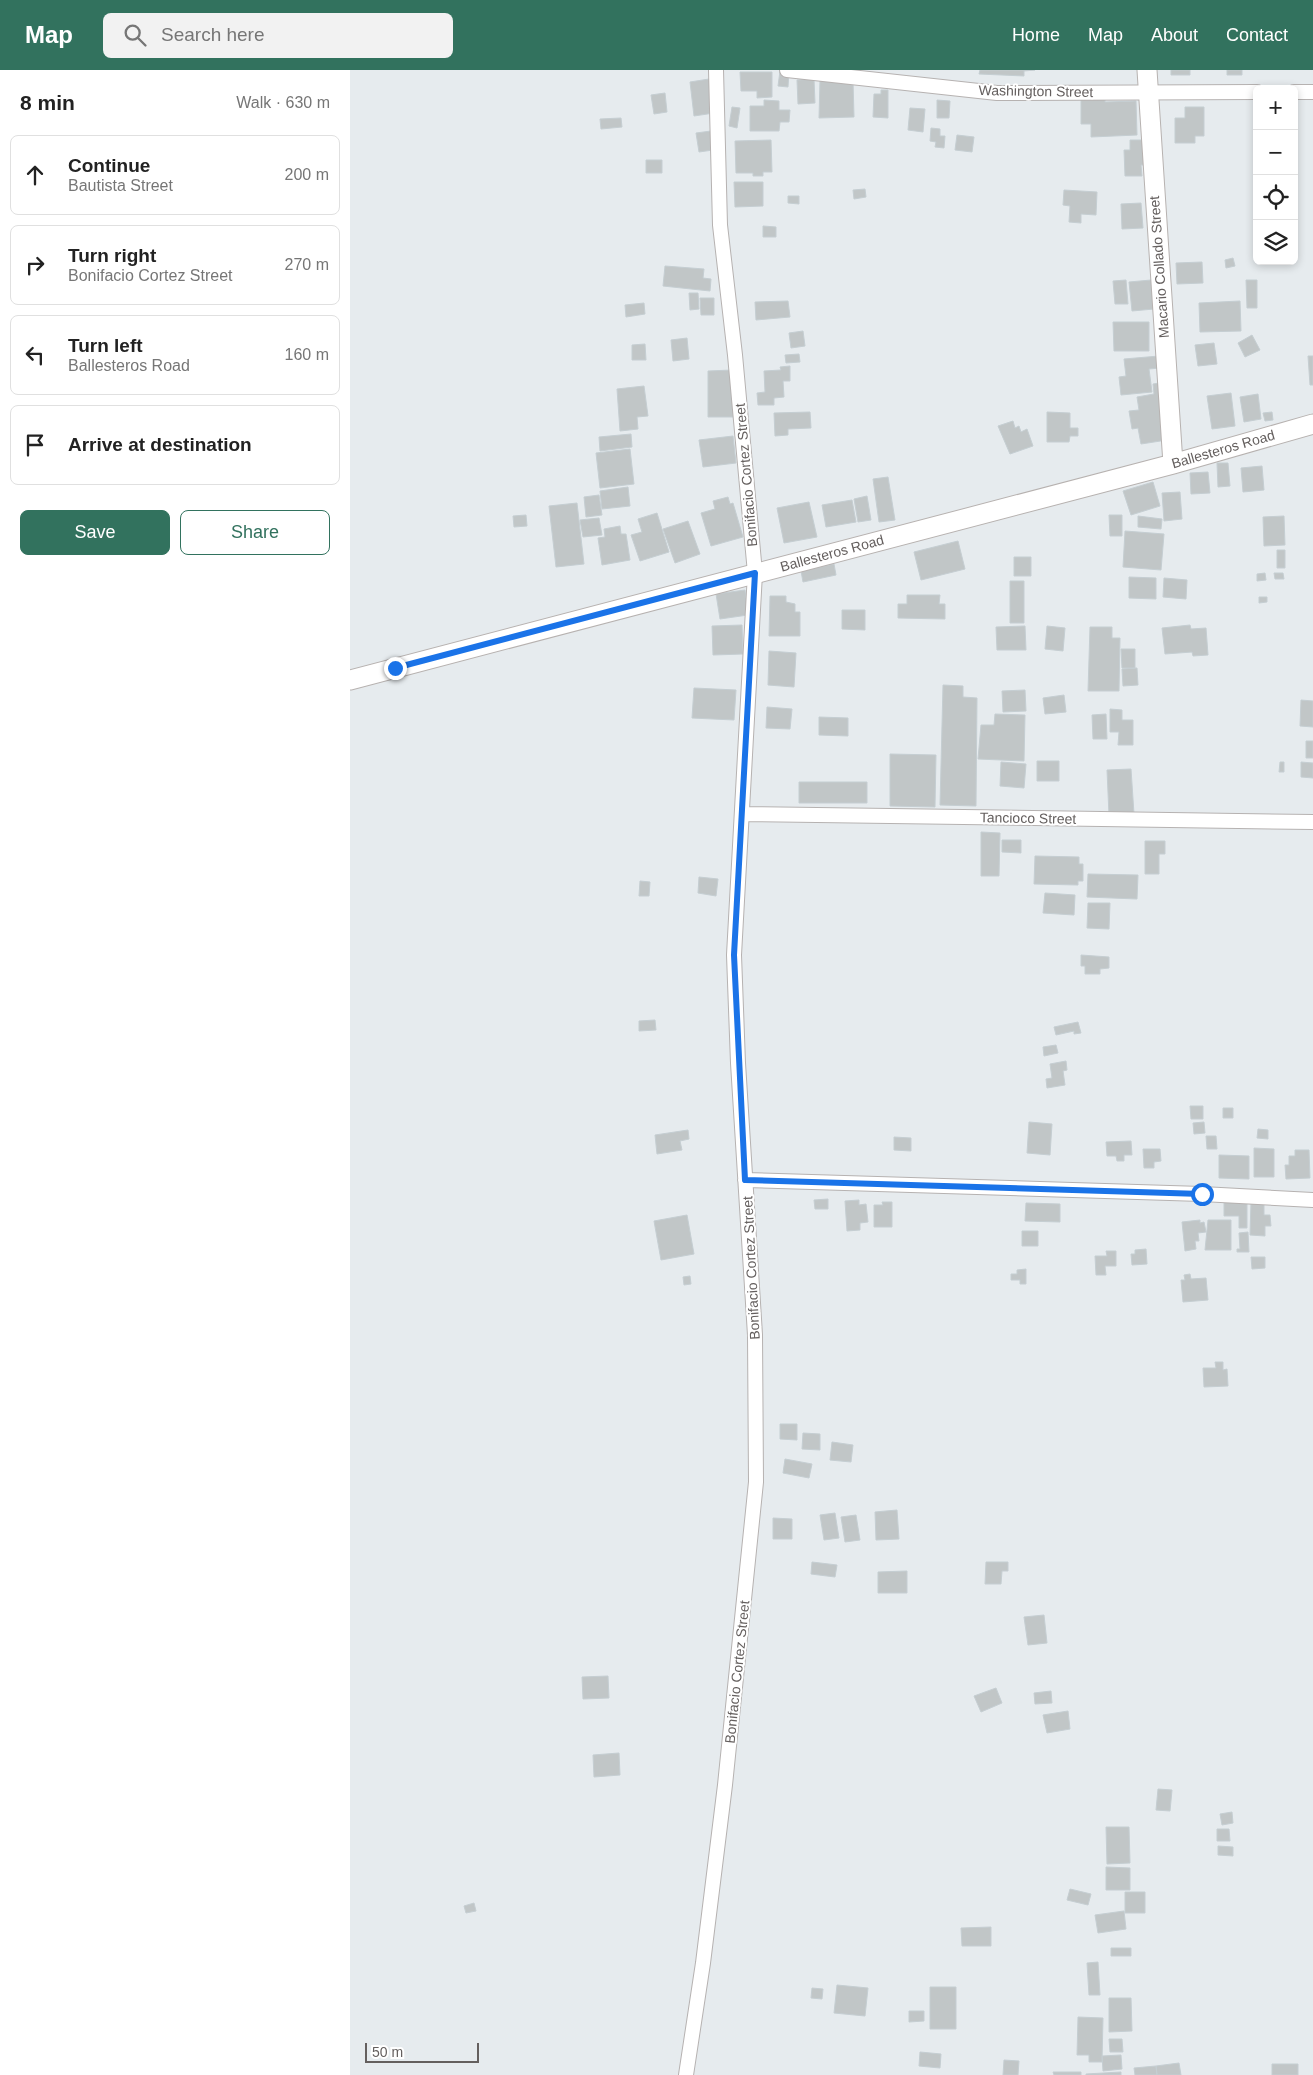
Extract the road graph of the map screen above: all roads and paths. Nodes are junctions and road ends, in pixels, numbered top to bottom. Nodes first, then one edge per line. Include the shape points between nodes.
1 (716, 70) edge
2 (787, 70) edge
3 (1147, 70) edge
4 (1147, 92) junction
5 (1253, 92) edge
6 (1298, 92) edge
7 (1313, 92) edge
8 (1313, 424) edge
9 (1173, 464) junction
10 (755, 573) junction
11 (350, 680) edge
12 (743, 814) junction
13 (1313, 822) edge
14 (745, 1180) junction
15 (1313, 1200) edge
16 (686, 2075) edge

1 - 10 street, Bonifacio Cortez Street via 720,225
2 - 4 street, Washington Street via 997,93
3 - 4 main road, Macario Collado Street
4 - 5 street, Washington Street
4 - 9 main road, Macario Collado Street
6 - 7 street
8 - 9 main road, Ballesteros Road
9 - 10 main road, Ballesteros Road
10 - 11 main road, Ballesteros Road
10 - 12 street, Bonifacio Cortez Street
12 - 13 street, Tancioco Street
12 - 14 street, Bonifacio Cortez Street via 734,955
14 - 15 street
14 - 16 street, Bonifacio Cortez Street via 755,1335 756,1482 725,1785

